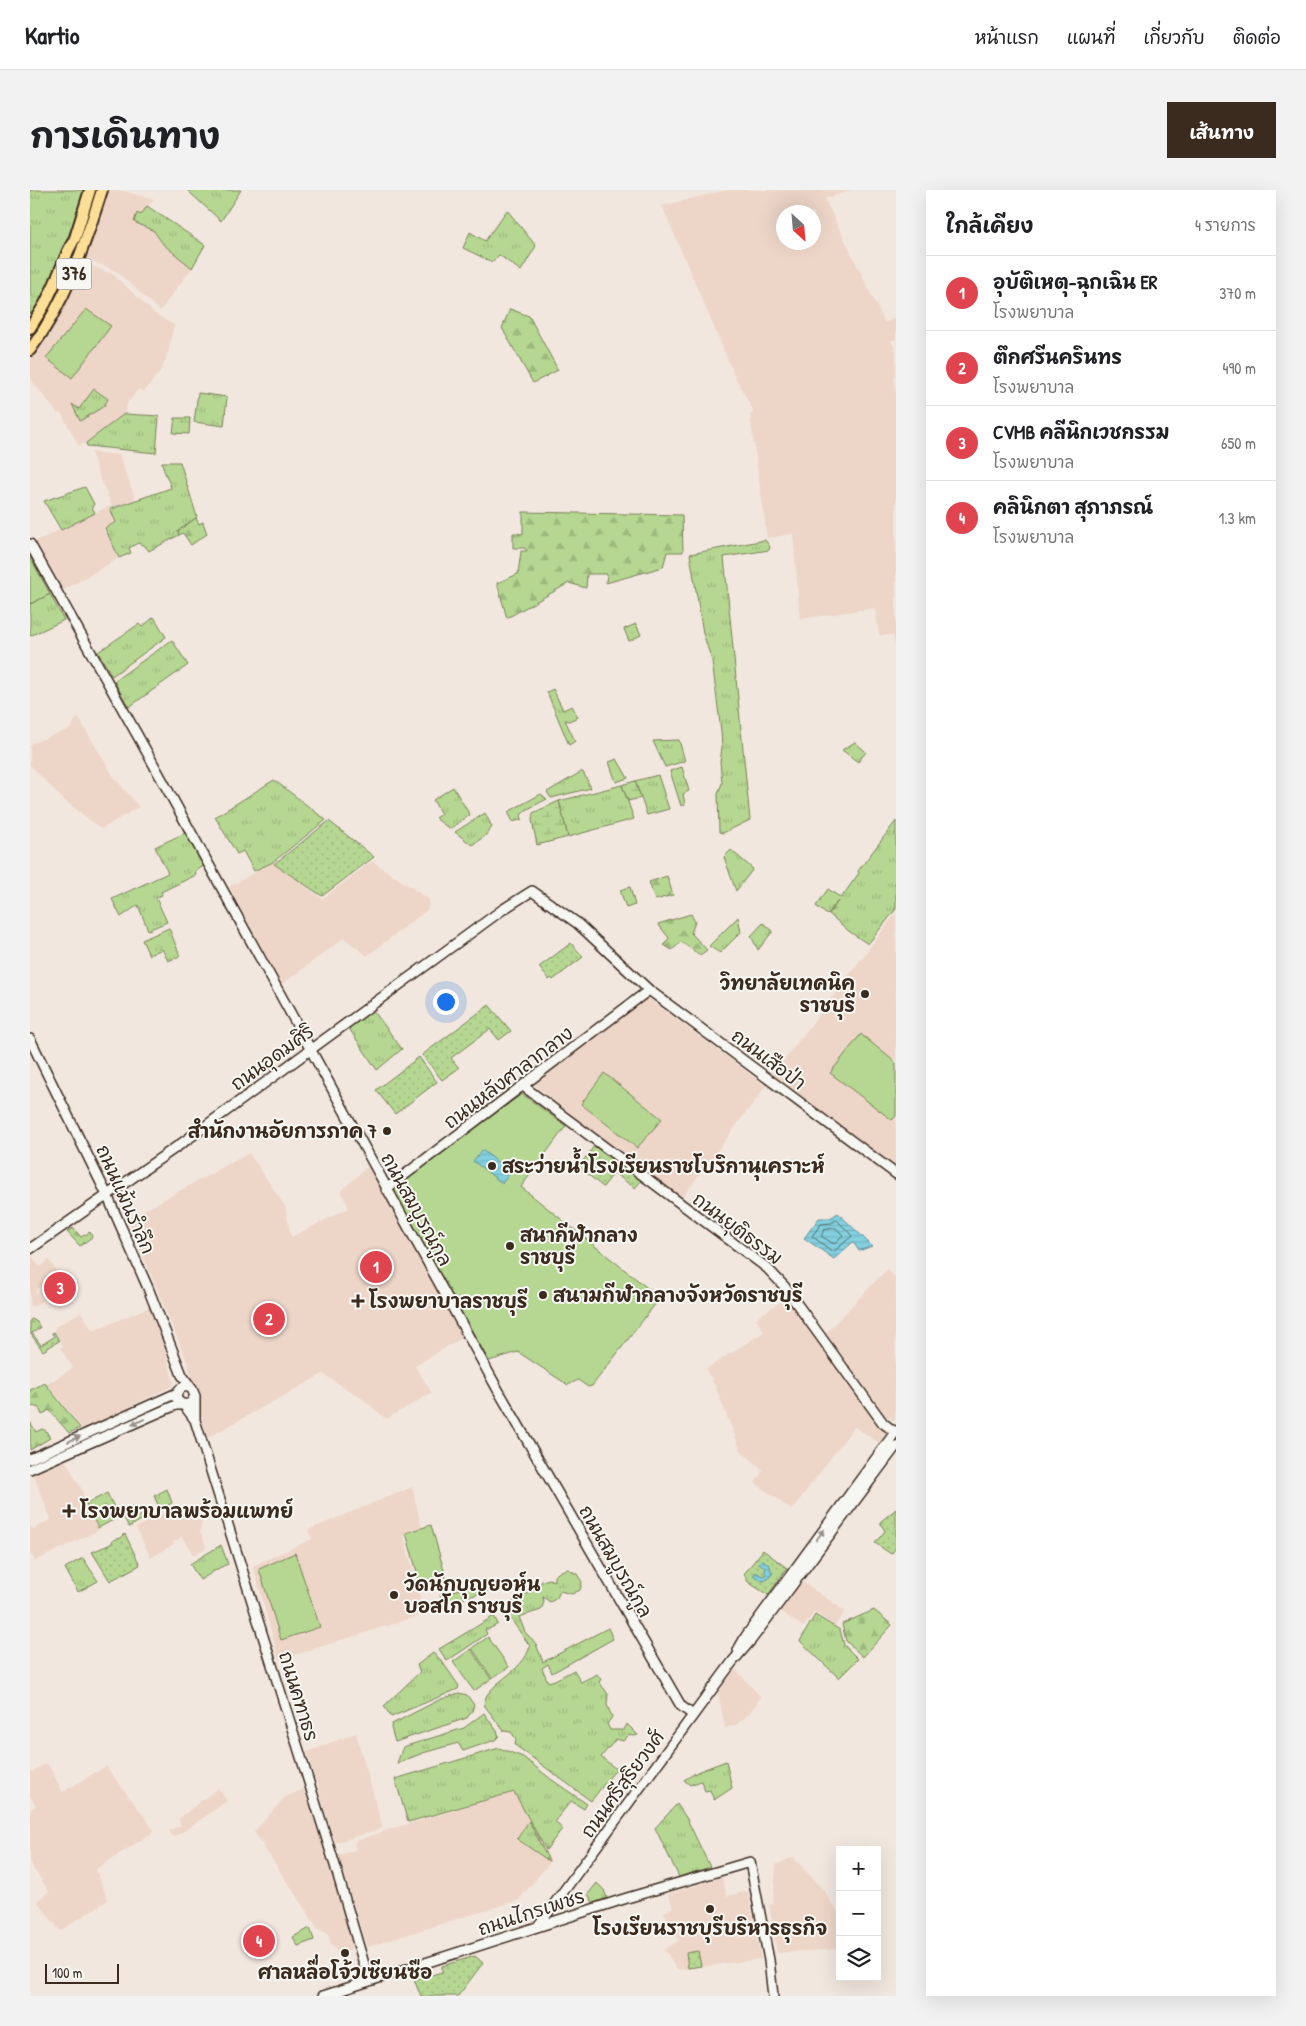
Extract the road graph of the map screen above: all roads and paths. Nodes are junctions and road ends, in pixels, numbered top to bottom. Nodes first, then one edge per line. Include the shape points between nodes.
1 (90, 190) edge
2 (102, 190) edge
3 (75, 238) junction
4 (84, 246) junction
5 (59, 291) junction
6 (30, 328) edge
7 (30, 335) edge
8 (30, 343) edge
9 (30, 350) edge
10 (30, 544) edge
11 (532, 891) joint
12 (649, 990) junction
13 (30, 1039) edge
14 (310, 1049) junction
15 (523, 1086) junction
16 (896, 1174) edge
17 (386, 1189) junction
18 (107, 1195) junction
19 (30, 1249) edge
20 (182, 1376) junction
21 (177, 1392) junction
22 (194, 1393) junction
23 (184, 1405) junction
24 (195, 1420) junction
25 (896, 1432) edge
26 (896, 1446) edge
27 (30, 1459) edge
28 (30, 1469) edge
29 (733, 1661) junction
30 (692, 1715) junction
31 (538, 1926) junction
32 (369, 1981) junction
33 (324, 1996) edge
34 (773, 1996) edge

1 - 3 main road, 376
2 - 4 main road, 376
3 - 5 main road, 376
3 - 6 main road, 376 via 45,304
4 - 5 main road, 376
4 - 9 main road, 376 via 64,296
5 - 7 main road, 376
5 - 8 main road, 376
10 - 14 street, ถนนสมบูรณ์กูล
11 - 12 street, ถนนเสือป่า via 577,923
11 - 14 street, ถนนอุดมศิริ
12 - 15 street, ถนนหลังศาลากลาง
12 - 16 street, ถนนเสือป่า
13 - 18 street, ถนนแม้นรำลึก
14 - 17 street, ถนนสมบูรณ์กูล
14 - 18 street, ถนนอุดมศิริ
15 - 17 street, ถนนหลังศาลากลาง
15 - 25 street, ถนนยุติธรรม via 767,1268 784,1286 883,1423
17 - 30 street, ถนนสมบูรณ์กูล via 681,1706
18 - 19 street, ถนนอุดมศิริ
18 - 20 street, ถนนแม้นรำลึก
20 - 21 street
20 - 22 street, ถนนแม้นรำลึก
21 - 22 street via 184,1387
21 - 23 street via 177,1400
27 -> 21 street
22 - 23 street via 191,1403
22 - 24 street, ถนนคฑาธร
23 - 24 street, ถนนคฑาธร
23 -> 28 street via 176,1405
24 - 32 street, ถนนคฑาธร
29 -> 25 street, ถนนศรีสุริยวงศ์ via 746,1636
26 - 29 street, ถนนศรีสุริยวงศ์
29 - 30 street, ถนนศรีสุริยวงศ์
30 - 31 street, ถนนศรีสุริยวงศ์
31 - 32 street, ถนนไกรเพชร
31 - 34 street, ถนนไกรเพชร via 750,1862
32 - 33 street, ถนนไกรเพชร

